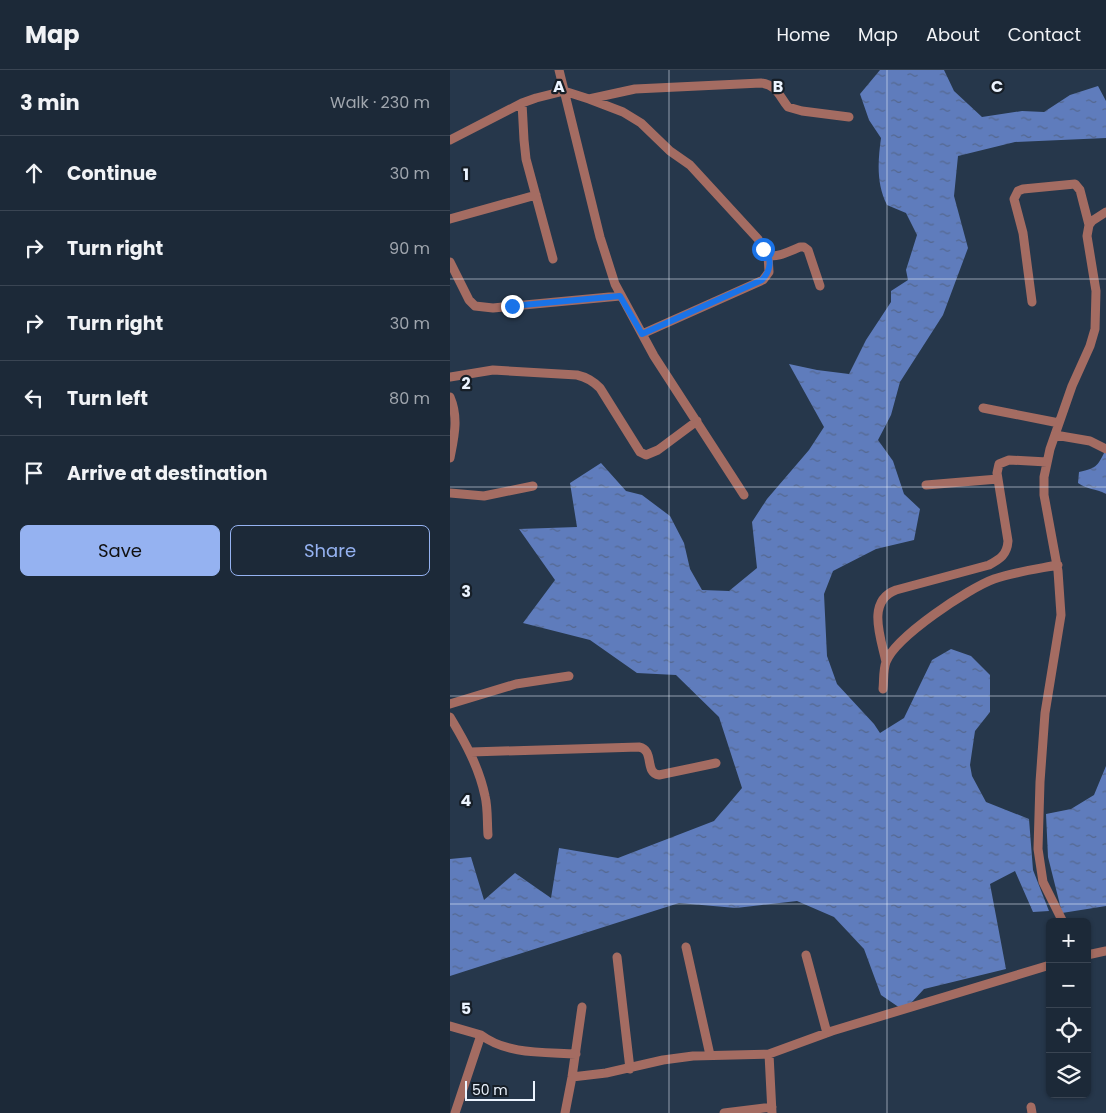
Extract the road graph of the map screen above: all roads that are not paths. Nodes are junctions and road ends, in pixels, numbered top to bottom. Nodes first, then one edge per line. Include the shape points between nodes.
1 (559, 70) edge
2 (564, 91) junction
3 (589, 99) junction
4 (522, 103) junction
5 (848, 117) dead end
6 (450, 140) edge
7 (536, 195) junction
8 (1106, 212) edge
9 (450, 219) edge
10 (1089, 225) junction
11 (768, 255) junction
12 (553, 259) dead end
13 (450, 262) edge
14 (820, 286) dead end
15 (620, 296) junction
16 (1032, 302) dead end
17 (642, 334) junction
18 (450, 377) edge
19 (450, 397) edge
20 (983, 408) dead end
21 (696, 421) junction
22 (1059, 423) junction
23 (1055, 435) junction
24 (1106, 448) edge
25 (450, 458) edge
26 (1047, 462) junction
27 (998, 478) junction
28 (926, 485) dead end
29 (533, 486) dead end
30 (450, 493) edge
31 (744, 496) dead end
32 (1058, 565) junction
33 (886, 662) junction
34 (569, 676) dead end
35 (883, 689) dead end
36 (450, 704) edge
37 (450, 717) edge
38 (471, 752) junction
39 (716, 764) dead end
40 (488, 835) dead end
41 (1061, 918) edge
42 (686, 946) dead end
43 (1106, 951) edge
44 (1091, 954) edge
45 (806, 955) dead end
46 (616, 957) dead end
47 (1046, 966) edge
48 (582, 1007) dead end
49 (450, 1026) edge
50 (827, 1033) junction
51 (481, 1035) junction
52 (576, 1054) junction
53 (769, 1054) junction
54 (710, 1055) junction
55 (630, 1068) junction
56 (572, 1077) junction
57 (772, 1110) edge
58 (455, 1113) edge
59 (565, 1113) edge
60 (724, 1113) edge

1 - 2 street
2 - 3 street
2 - 4 street
2 - 15 street via 606,260
3 - 5 street via 635,89 761,83 774,87 788,107
3 - 11 street via 641,123 690,165 758,239
4 - 6 street
4 - 7 street via 524,147
7 - 9 street
7 - 12 street
8 - 10 street
10 - 16 street via 1080,190 1075,184 1018,191 1014,199 1023,233
10 - 22 street via 1087,236 1097,320
11 - 14 street via 804,247 811,256
11 - 17 street via 769,272 762,280
13 - 15 street via 475,306 493,308
15 - 17 street
17 - 21 street
18 - 21 street via 484,370 585,377 600,388 640,452 646,455 658,450
19 - 25 street via 456,426
20 - 22 street
21 - 31 street
22 - 23 street
23 - 24 street via 1090,441
23 - 26 street
26 - 27 street via 1004,461 998,467
26 - 32 street via 1044,494
27 - 28 street
27 - 33 street via 1008,548 1000,559 989,565 889,593 881,601 878,613
29 - 30 street via 484,496
32 - 33 street via 1002,576 960,596 910,634
32 - 41 street via 1061,615 1045,713 1038,849 1043,882
33 - 35 street
34 - 36 street via 516,684
37 - 38 street
38 - 39 street via 639,747 647,752 652,772 656,775
38 - 40 street via 486,797
42 - 54 street
43 - 44 street
45 - 50 street
46 - 55 street
47 - 50 street
48 - 52 street
49 - 51 street
50 - 53 street
51 - 52 street via 491,1042 518,1050
51 - 58 street
52 - 56 street
53 - 54 street
53 - 57 street
54 - 55 street via 663,1060
55 - 56 street
56 - 59 street
57 - 60 street

